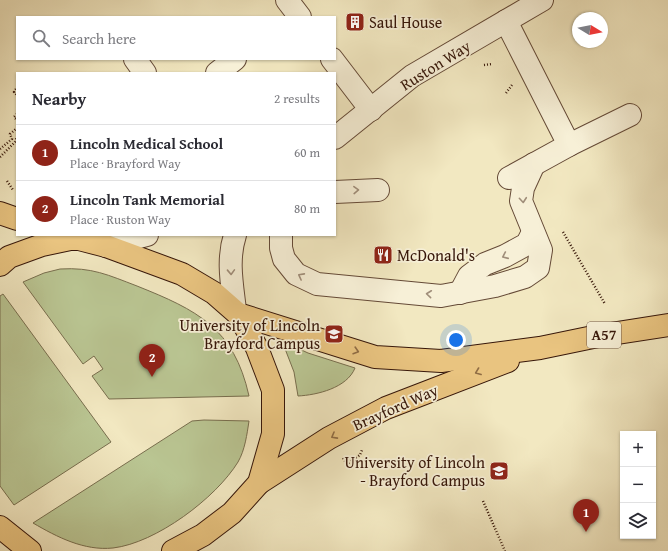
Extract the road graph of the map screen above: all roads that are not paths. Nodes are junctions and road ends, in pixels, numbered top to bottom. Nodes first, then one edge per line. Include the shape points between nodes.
1 (542, 0) edge
2 (506, 21) junction
3 (136, 60) edge
4 (234, 60) edge
5 (333, 60) edge
6 (144, 72) edge
7 (218, 72) edge
8 (371, 110) junction
9 (630, 115) dead end
10 (336, 137) edge
11 (569, 145) junction
12 (534, 164) junction
13 (509, 178) dead end
14 (378, 190) dead end
15 (336, 192) edge
16 (0, 213) edge
17 (16, 219) edge
18 (143, 236) edge
19 (235, 236) edge
20 (281, 236) edge
21 (70, 237) edge
22 (106, 246) junction
23 (0, 264) edge
24 (237, 312) junction
25 (668, 325) edge
26 (540, 348) junction
27 (259, 483) junction
28 (0, 527) edge
29 (30, 551) edge
30 (173, 551) edge

1 - 2 street, Ruston Way
2 - 8 street, Ruston Way via 412,76
2 - 11 street
3 - 6 street
4 - 7 street
5 - 8 street
8 - 10 street, Ruston Way
9 - 11 street
11 - 12 street
12 - 13 street
12 -> 20 street via 523,188 521,202 541,250 538,268 525,277 495,286 441,296 317,284 296,274 284,259
15 -> 14 street
16 - 17 main road
18 - 22 street
19 -> 24 street via 230,249 231,278
21 - 22 main road
21 - 23 main road via 42,244 9,257
22 - 24 main road via 182,274 214,293
24 -> 26 main road, Brayford Way via 375,357 441,361
24 - 27 main road via 257,348 273,390 273,434
25 - 26 main road, Brayford Way / A57
26 -> 27 main road, Brayford Way via 386,408 329,438
27 - 30 main road via 232,513 204,535
28 - 29 main road

